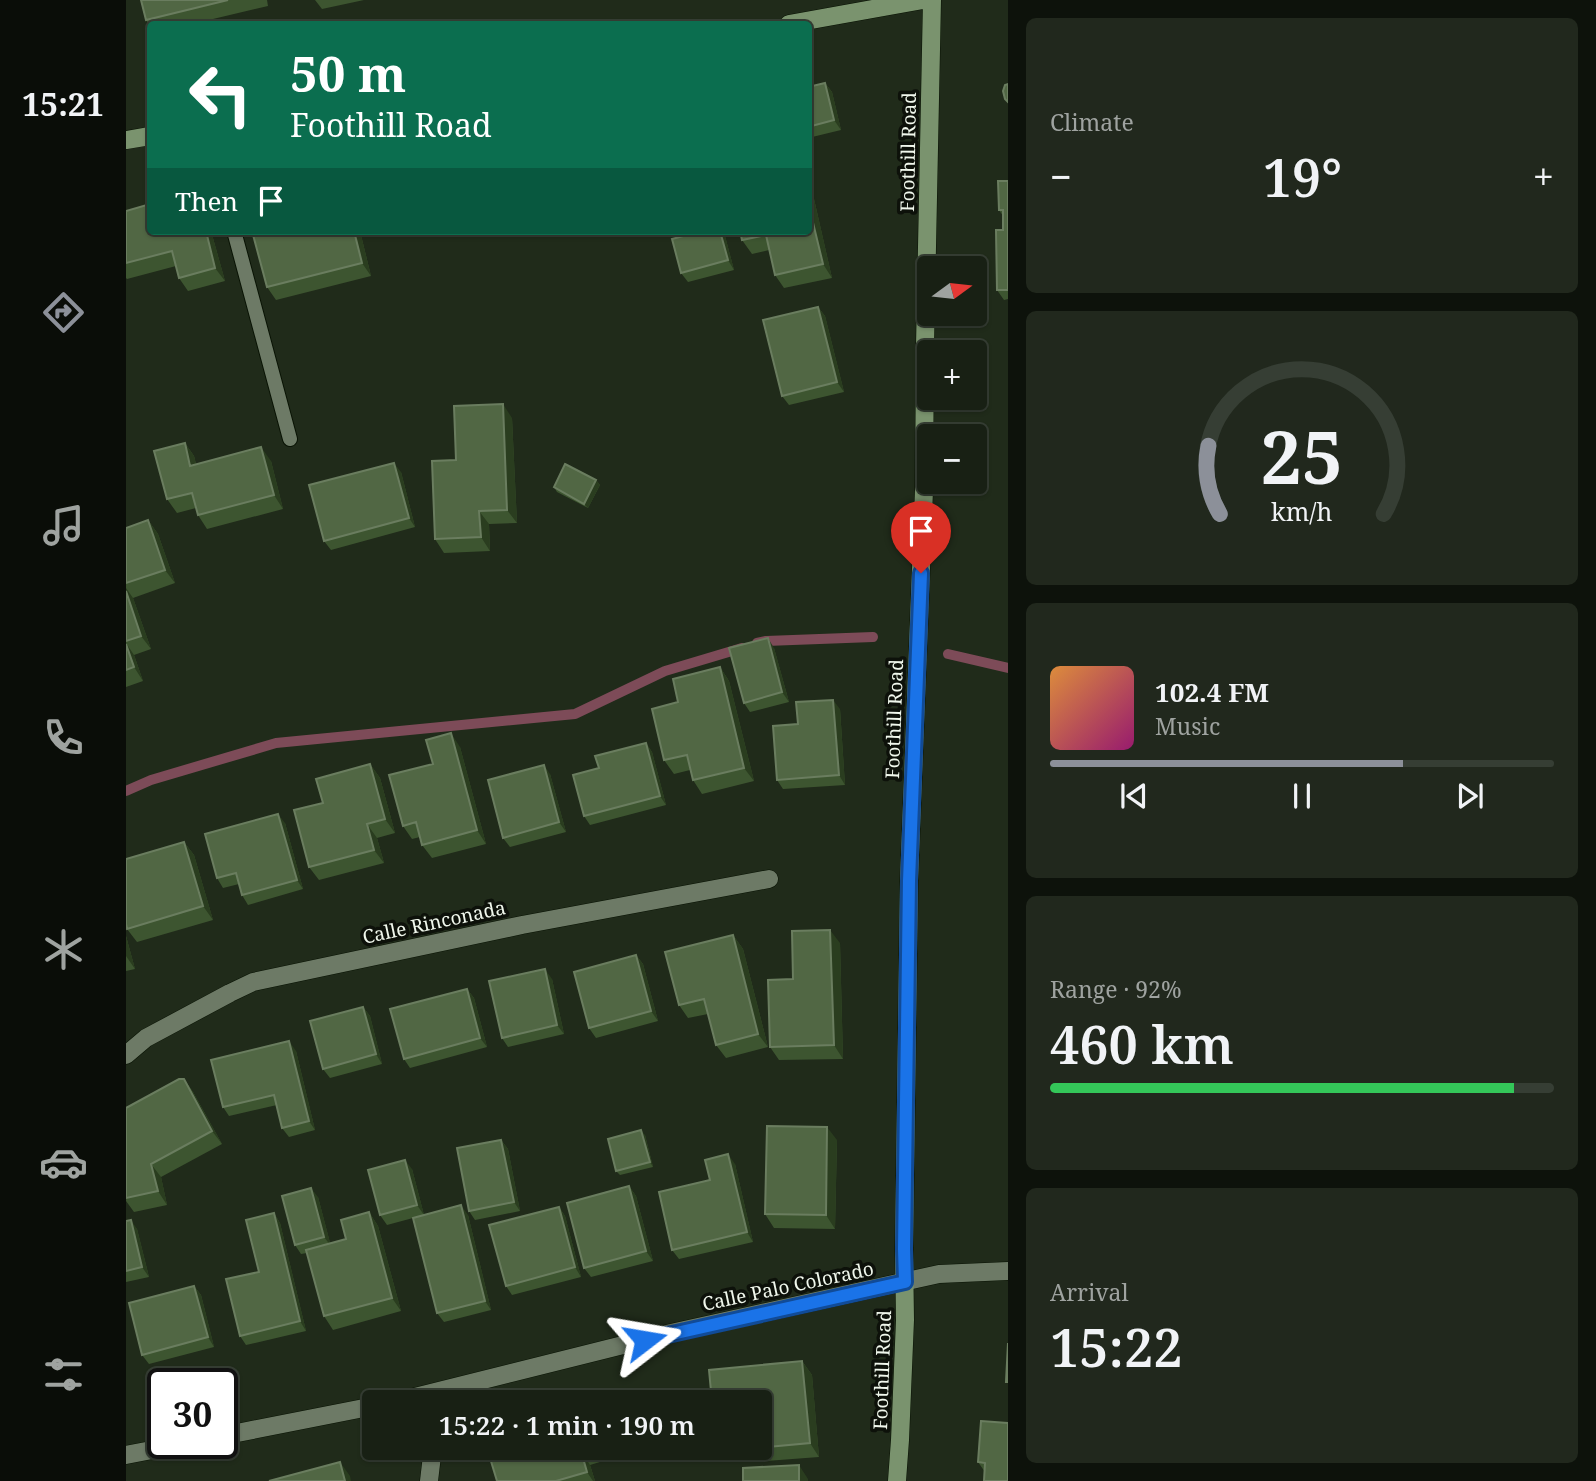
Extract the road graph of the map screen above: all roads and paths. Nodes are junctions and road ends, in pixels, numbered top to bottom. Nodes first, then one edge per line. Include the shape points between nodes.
1 (923, 0) edge
2 (932, 0) edge
3 (806, 21) edge
4 (147, 136) edge
5 (126, 140) edge
6 (235, 235) edge
7 (290, 439) dead end
8 (769, 879) dead end
9 (126, 1055) edge
10 (1008, 1271) edge
11 (905, 1282) junction
12 (463, 1390) edge
13 (362, 1408) edge
14 (238, 1433) edge
15 (147, 1451) edge
16 (126, 1455) edge
17 (431, 1460) edge
18 (429, 1481) edge
19 (897, 1481) edge

1 - 3 main road
2 - 11 main road, Foothill Road via 924,490 909,881
4 - 5 main road
6 - 7 lane
8 - 9 street, Calle Rinconada via 253,982 146,1038
10 - 11 street, Calle Palo Colorado via 939,1274
11 - 12 street, Calle Palo Colorado via 671,1333
11 - 19 main road, Foothill Road
13 - 14 street
15 - 16 street
17 - 18 street

